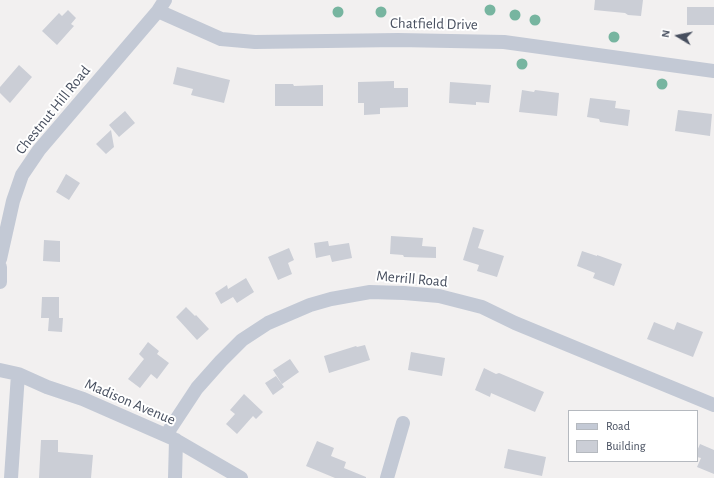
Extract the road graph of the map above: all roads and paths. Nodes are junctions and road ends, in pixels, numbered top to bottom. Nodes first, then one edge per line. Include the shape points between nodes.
1 (162, 6) edge
2 (714, 71) edge
3 (0, 259) edge
4 (0, 267) edge
5 (0, 282) edge
6 (0, 370) edge
7 (18, 374) junction
8 (714, 406) edge
9 (403, 423) dead end
10 (171, 437) junction
11 (11, 478) edge
12 (175, 478) edge
13 (241, 478) edge
14 (387, 478) edge

1 - 2 street, Chatfield Drive via 222,39 255,42 504,42
1 - 3 street, Chestnut Hill Road via 39,150 22,175 13,200
4 - 5 street
6 - 7 street, Madison Avenue
7 - 10 street, Madison Avenue
7 - 11 street
8 - 10 street, Merrill Road via 514,323 482,307 439,296 370,292 310,305 268,323 242,340 197,388
9 - 14 street
10 - 12 street
10 - 13 street, Madison Avenue

